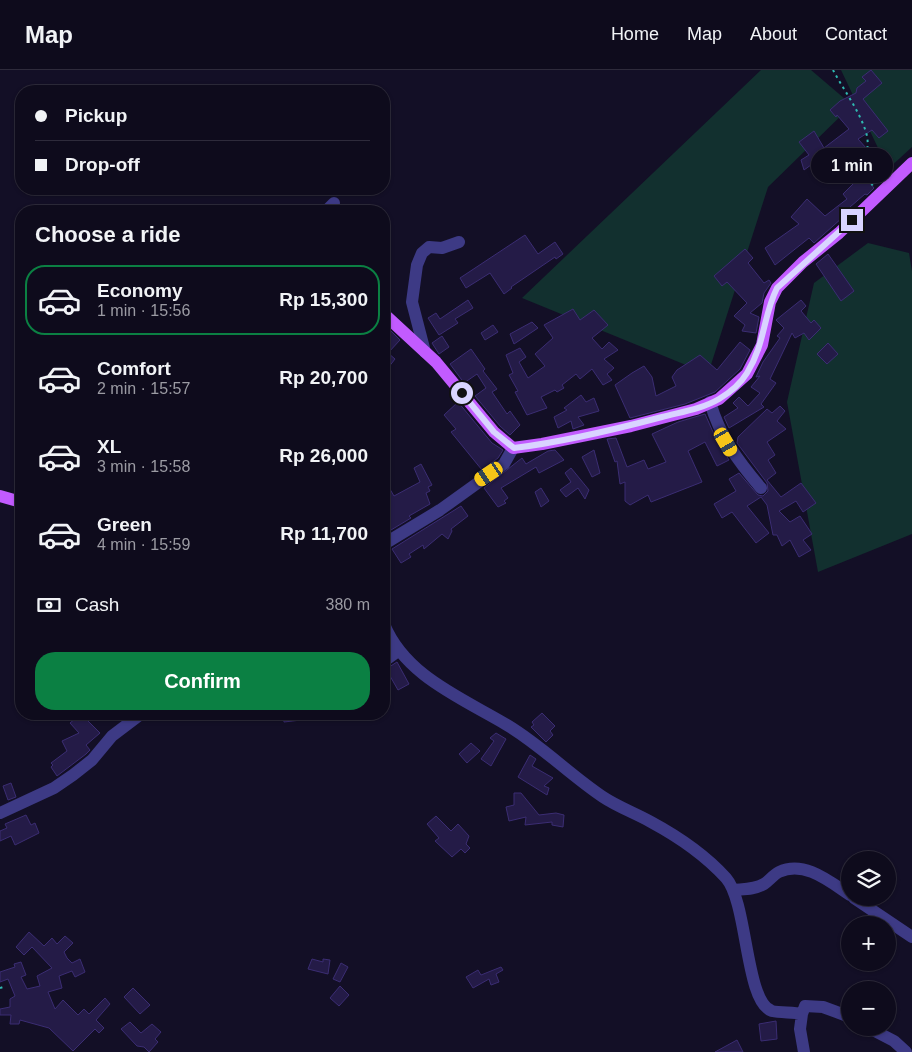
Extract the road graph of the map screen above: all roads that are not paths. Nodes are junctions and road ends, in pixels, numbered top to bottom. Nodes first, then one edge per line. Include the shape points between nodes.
1 (911, 166) edge
2 (459, 242) dead end
3 (390, 320) edge
4 (425, 352) junction
5 (710, 402) junction
6 (514, 448) junction
7 (761, 488) dead end
8 (0, 496) edge
9 (15, 500) edge
10 (390, 540) edge
11 (390, 636) edge
12 (398, 651) junction
13 (390, 657) edge
14 (133, 720) edge
15 (0, 813) edge
16 (841, 889) edge
17 (733, 890) junction
18 (866, 906) edge
19 (912, 937) edge
20 (802, 1014) junction
21 (841, 1014) edge
22 (885, 1036) edge
23 (804, 1052) edge
24 (906, 1052) edge

1 - 5 main road via 777,288 770,302 762,344 747,374
2 - 4 street via 442,248 429,248 422,253 417,265 412,302
3 - 4 main road
4 - 6 main road via 494,432
5 - 6 main road via 631,426
5 - 7 street via 715,420 735,457
6 - 10 street via 504,464 440,510
8 - 9 main road
11 - 12 street
12 - 13 street
12 - 17 street via 413,666 460,699 534,743 606,799 653,823 688,846 725,878
14 - 15 street via 73,775 54,788
16 - 17 street via 817,874 792,867 777,873 764,884
17 - 20 street via 762,1003 772,1010
18 - 19 street
20 - 21 street via 805,1006 823,1007
20 - 23 street via 800,1028
22 - 24 street

